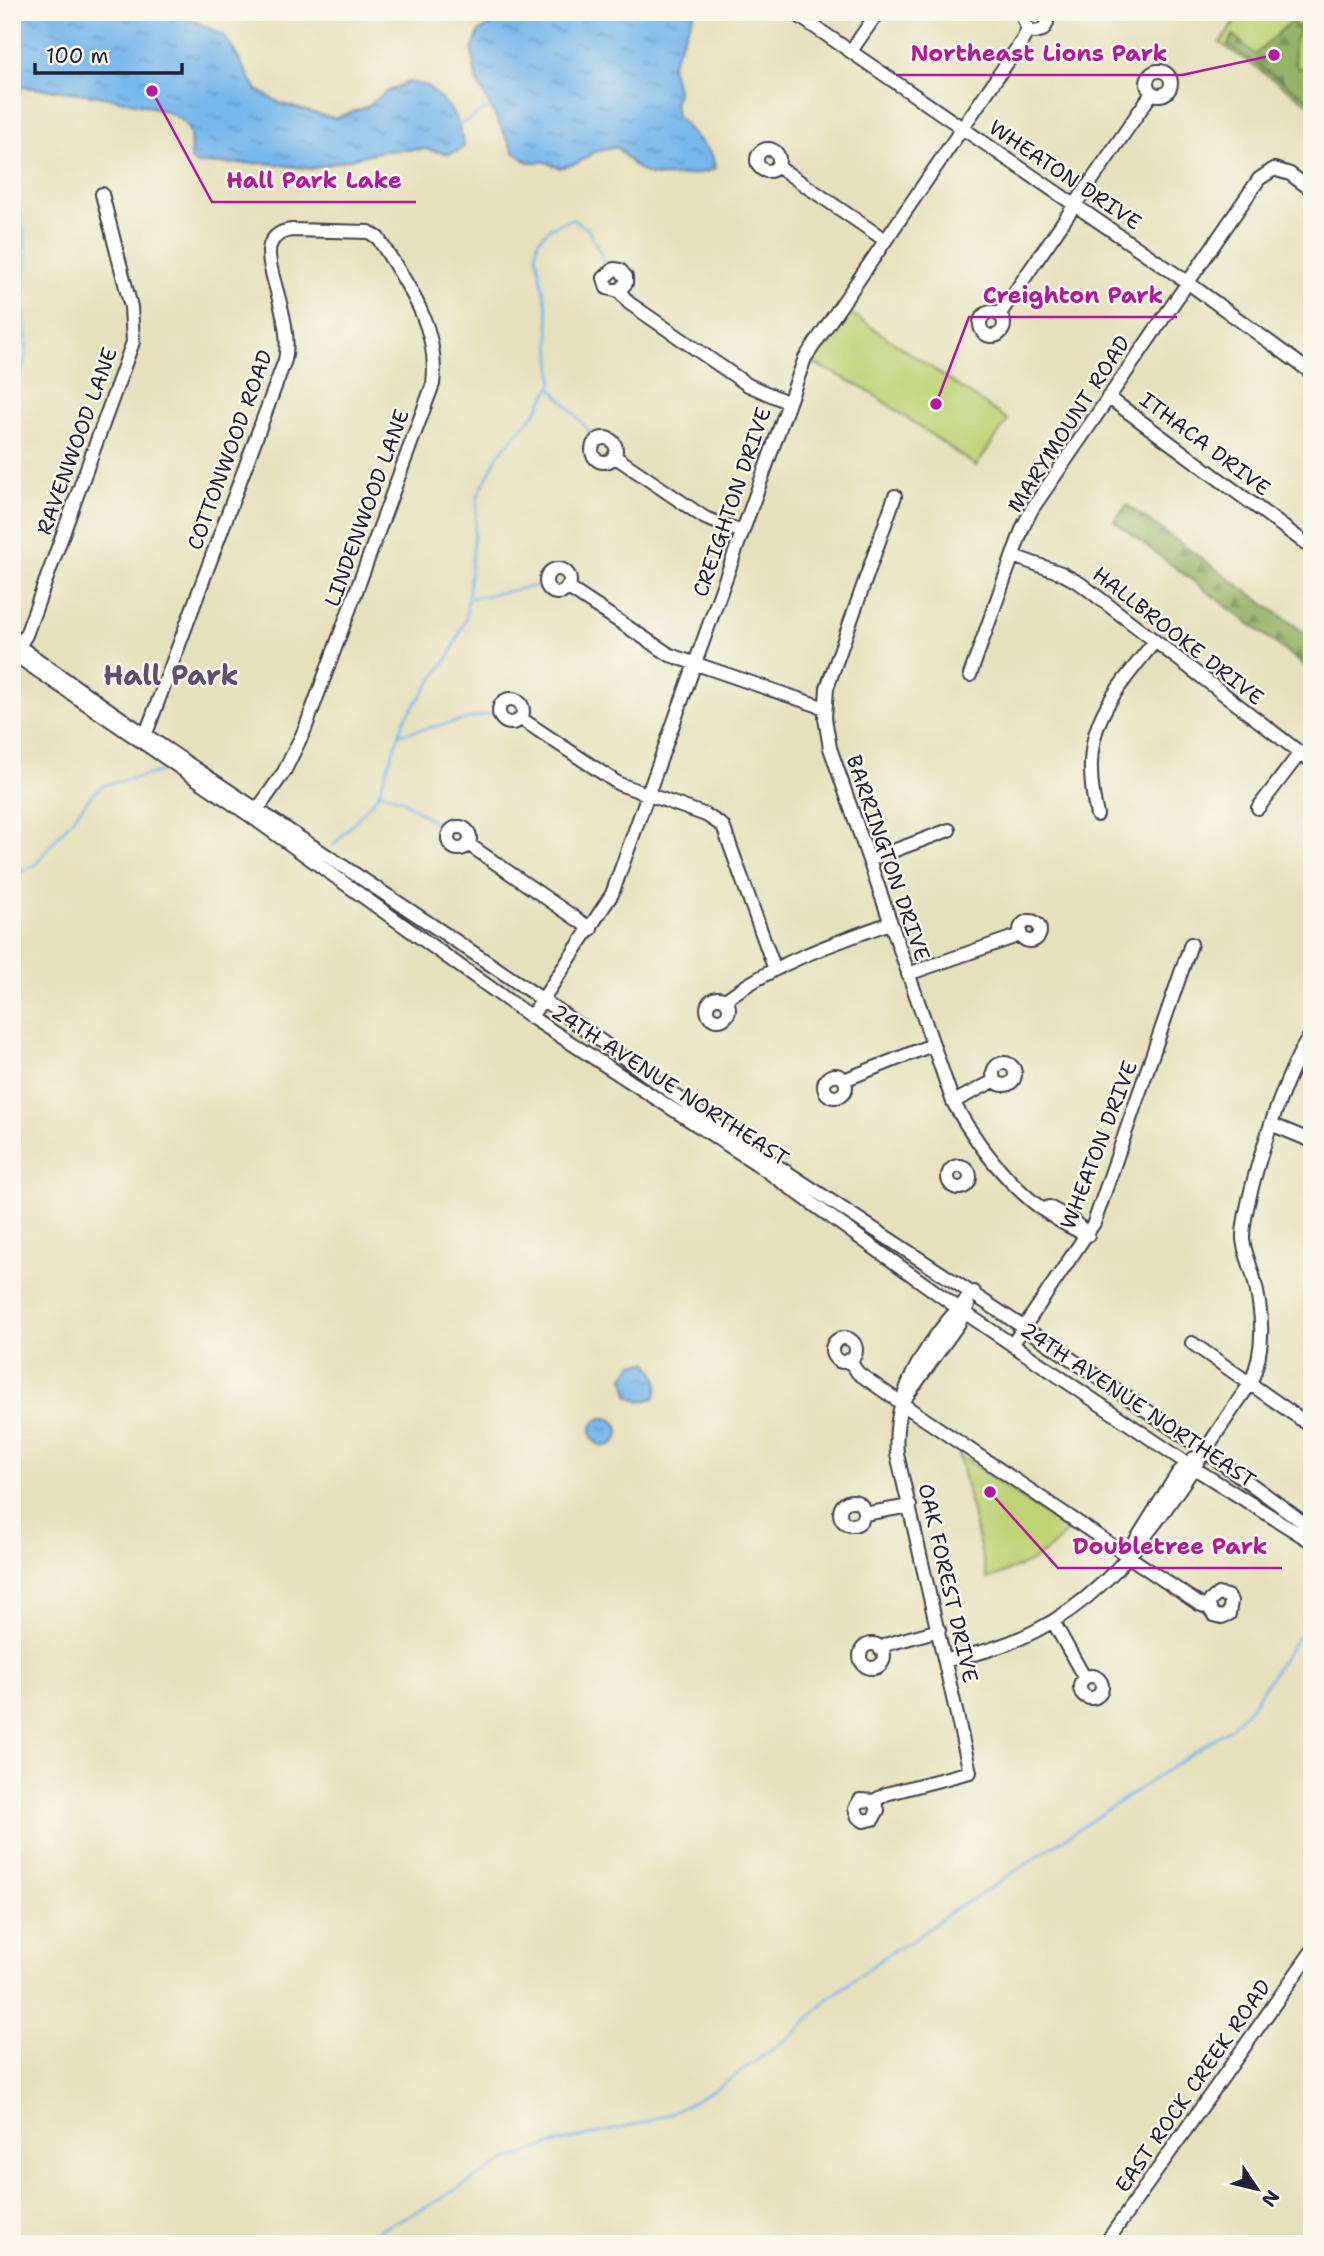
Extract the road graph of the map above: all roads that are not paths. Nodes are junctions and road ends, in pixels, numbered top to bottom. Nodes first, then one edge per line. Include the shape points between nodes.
1 (793, 12) edge
2 (878, 12) edge
3 (1028, 12) edge
4 (1043, 12) edge
5 (1028, 30) junction
6 (851, 51) junction
7 (1152, 93) dead end
8 (962, 128) junction
9 (777, 166) dead end
10 (1312, 190) edge
11 (102, 194) dead end
12 (1074, 205) junction
13 (348, 230) joint
14 (884, 240) junction
15 (1187, 282) junction
16 (619, 291) dead end
17 (999, 315) dead end
18 (1312, 373) edge
19 (1108, 397) junction
20 (787, 402) junction
21 (614, 456) dead end
22 (895, 496) dead end
23 (742, 532) junction
24 (1312, 548) edge
25 (1013, 556) junction
26 (567, 587) dead end
27 (1155, 641) junction
28 (14, 648) edge
29 (696, 665) junction
30 (970, 675) dead end
31 (825, 708) junction
32 (520, 718) dead end
33 (144, 738) junction
34 (1300, 753) junction
35 (1312, 762) edge
36 (649, 795) junction
37 (1258, 808) dead end
38 (254, 813) junction
39 (1097, 815) dead end
40 (949, 830) dead end
41 (468, 844) dead end
42 (869, 860) junction
43 (890, 923) junction
44 (591, 929) junction
45 (1020, 935) dead end
46 (1191, 944) dead end
47 (774, 967) junction
48 (908, 974) junction
49 (543, 1000) junction
50 (725, 1000) dead end
51 (531, 1017) junction
52 (1312, 1034) edge
53 (932, 1045) junction
54 (844, 1080) dead end
55 (994, 1081) dead end
56 (953, 1102) junction
57 (1273, 1125) junction
58 (1312, 1141) edge
59 (987, 1155) junction
60 (967, 1169) dead end
61 (1088, 1235) junction
62 (974, 1292) junction
63 (962, 1310) junction
64 (1025, 1327) junction
65 (1192, 1343) dead end
66 (1012, 1345) junction
67 (849, 1360) dead end
68 (1250, 1384) junction
69 (902, 1403) junction
70 (1312, 1427) edge
71 (1204, 1449) junction
72 (1191, 1466) junction
73 (910, 1506) junction
74 (864, 1514) dead end
75 (1312, 1529) edge
76 (1312, 1542) edge
77 (1128, 1556) junction
78 (1209, 1608) dead end
79 (1054, 1623) junction
80 (939, 1630) junction
81 (880, 1649) dead end
82 (946, 1660) junction
83 (1084, 1677) dead end
84 (874, 1801) dead end
85 (1312, 1951) edge
86 (1105, 2244) edge

1 - 6 street, WHEATON DRIVE
2 - 6 street
3 - 5 street via 1024,20
4 - 5 street, CREIGHTON DRIVE via 1047,19 1043,30
5 - 8 street, CREIGHTON DRIVE
6 - 8 street, WHEATON DRIVE
7 - 12 street
8 - 12 street, WHEATON DRIVE
8 - 14 street, CREIGHTON DRIVE
9 - 14 street
10 - 15 street, MARYMOUNT ROAD via 1275,169 1259,179
11 - 28 street, RAVENWOOD LANE via 131,307 133,342 81,488
12 - 15 street, WHEATON DRIVE
12 - 17 street
13 - 33 street, COTTONWOOD ROAD via 284,231 270,246 287,325 285,360
13 - 38 street, LINDENWOOD LANE via 378,238 422,311 433,342 433,384 305,729 284,772
14 - 20 street, CREIGHTON DRIVE via 809,351
15 - 18 street, WHEATON DRIVE
15 - 19 street, MARYMOUNT ROAD
16 - 20 street via 629,303 748,385
19 - 24 street, ITHACA DRIVE
19 - 25 street, MARYMOUNT ROAD via 1032,509
20 - 23 street, CREIGHTON DRIVE
21 - 23 street via 705,518
22 - 31 street, BARRINGTON DRIVE via 836,659
23 - 29 street, CREIGHTON DRIVE
25 - 27 street, HALLBROOKE DRIVE via 1069,577
25 - 30 street, MARYMOUNT ROAD
26 - 29 street via 660,650
27 - 34 street, HALLBROOKE DRIVE
27 - 39 street via 1107,705 1094,732 1090,760
28 - 33 street, 24TH AVENUE NORTHEAST
29 - 31 street
29 - 36 street, CREIGHTON DRIVE
31 - 42 street, BARRINGTON DRIVE via 835,769
32 - 36 street via 608,778
33 - 38 street, 24TH AVENUE NORTHEAST
34 - 35 street, HALLBROOKE DRIVE
34 - 37 street
36 - 44 street, CREIGHTON DRIVE via 612,894
36 - 47 street via 706,815 723,826
38 - 49 street, 24TH AVENUE NORTHEAST
38 - 51 street, 24TH AVENUE NORTHEAST
40 - 42 street
41 - 44 street
42 - 43 street, BARRINGTON DRIVE
43 - 47 street
43 - 48 street, BARRINGTON DRIVE
44 - 49 street, CREIGHTON DRIVE
45 - 48 street
46 - 61 street, WHEATON DRIVE
47 - 50 street
48 - 53 street, BARRINGTON DRIVE
49 - 51 street, CREIGHTON DRIVE
49 - 62 street, 24TH AVENUE NORTHEAST via 752,1149
51 - 63 street, 24TH AVENUE NORTHEAST via 757,1164
52 - 57 street via 1296,1056
53 - 54 street
53 - 56 street, BARRINGTON DRIVE
55 - 56 street
56 - 59 street, BARRINGTON DRIVE
57 - 58 street
57 - 68 street via 1247,1198 1243,1241 1262,1327 1260,1363
59 - 60 street
59 - 61 street, BARRINGTON DRIVE via 1039,1203 1071,1219
61 - 64 street, WHEATON DRIVE
62 - 63 street, OAK FOREST DRIVE
62 - 64 street, 24TH AVENUE NORTHEAST
63 - 66 street, 24TH AVENUE NORTHEAST
63 - 69 street, OAK FOREST DRIVE via 949,1317 907,1382
64 - 66 street, WHEATON DRIVE
64 - 71 street, 24TH AVENUE NORTHEAST
65 - 68 street
66 - 72 street, 24TH AVENUE NORTHEAST
67 - 69 street via 858,1373
68 - 70 street
68 - 71 street
69 - 73 street, OAK FOREST DRIVE via 896,1438
69 - 77 street
71 - 72 street
71 - 75 street, 24TH AVENUE NORTHEAST
72 - 76 street, 24TH AVENUE NORTHEAST
72 - 77 street via 1178,1473
73 - 74 street
73 - 80 street, OAK FOREST DRIVE
77 - 78 street
77 - 79 street via 1093,1593
79 - 82 street via 1007,1643
79 - 83 street
80 - 81 street
80 - 82 street, OAK FOREST DRIVE
82 - 84 street, OAK FOREST DRIVE via 970,1772
85 - 86 street, EAST ROCK CREEK ROAD

